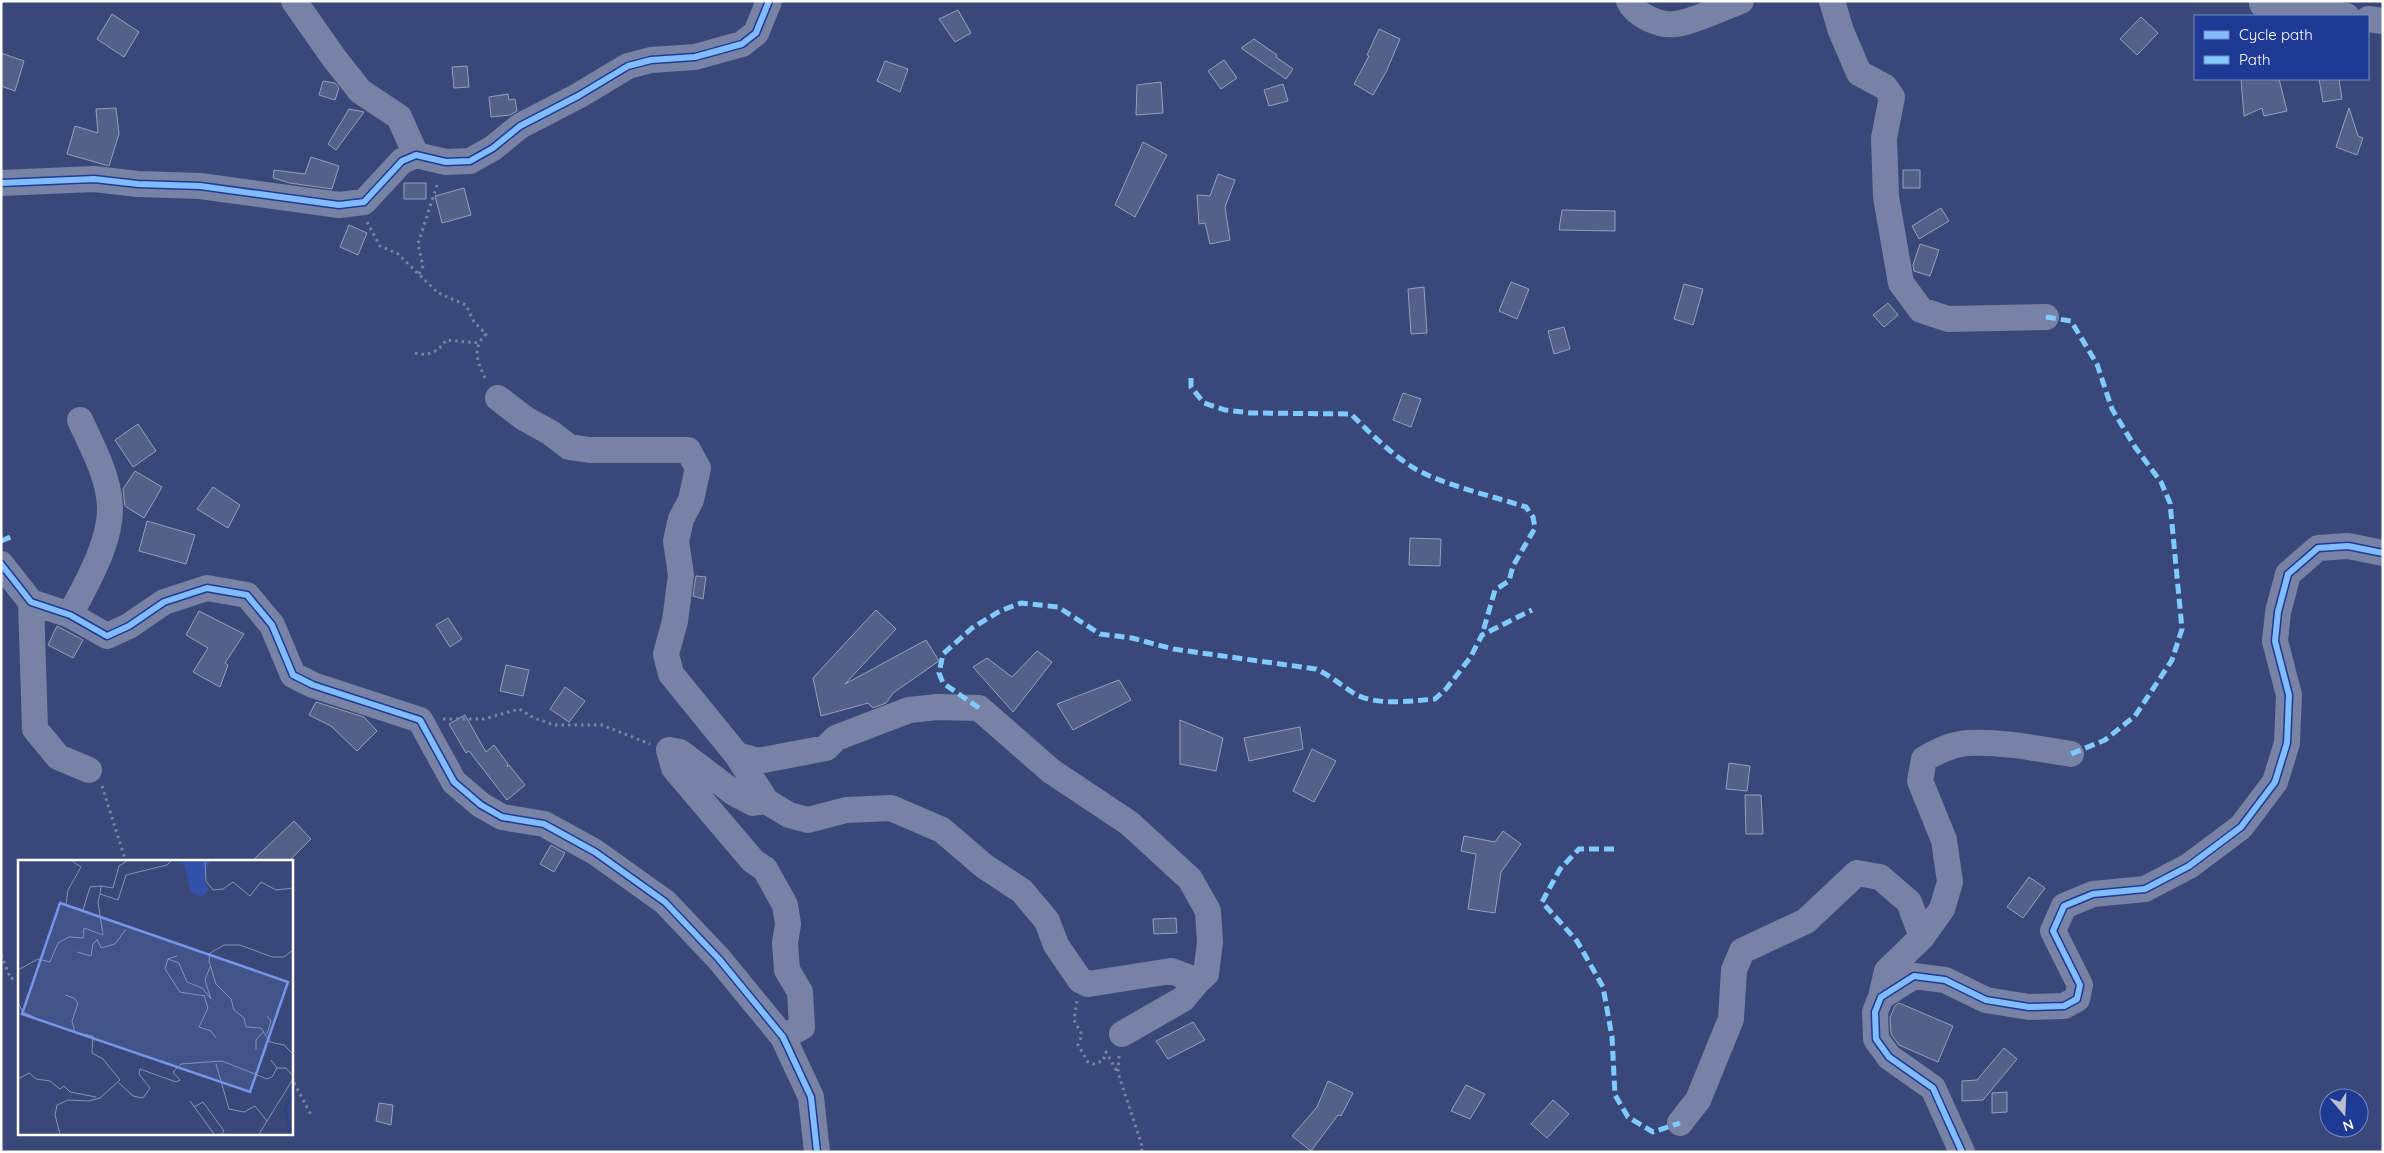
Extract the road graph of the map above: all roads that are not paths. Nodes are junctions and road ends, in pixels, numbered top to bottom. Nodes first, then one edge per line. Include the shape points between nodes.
1 (294, 1) edge
2 (769, 1) edge
3 (1629, 1) edge
4 (1741, 1) edge
5 (1832, 1) edge
6 (2262, 4) dead end
7 (2340, 15) edge
8 (2369, 19) edge
9 (2383, 21) edge
10 (416, 155) junction
11 (1, 183) edge
12 (2046, 317) dead end
13 (498, 398) road end
14 (80, 420) dead end
15 (2383, 553) edge
16 (1, 564) edge
17 (31, 602) junction
18 (70, 615) junction
19 (2072, 754) dead end
20 (737, 755) junction
21 (89, 770) road end
22 (766, 801) junction
23 (1922, 937) junction
24 (1198, 981) junction
25 (1881, 997) junction
26 (1122, 1034) road end
27 (782, 1036) junction
28 (1680, 1123) dead end
29 (817, 1152) edge
30 (1962, 1152) edge

1 - 10 street via 360,91 399,118
2 - 10 street via 756,33 742,44 695,58 651,60 628,66 520,126 493,148 470,161 446,162
3 - 4 street via 1632,9 1655,22 1674,24
5 - 12 street via 1858,73 1885,87 1892,97 1884,138 1886,197 1901,283 1922,310 1948,319
6 - 7 street
8 - 9 street
10 - 11 street via 402,161 364,202 340,205 200,186 138,184 94,178
13 - 20 street via 569,447 688,450 698,468 692,500 681,519 676,541 681,575 675,621 666,654 671,674
14 - 18 street via 105,480 110,508 104,545
15 - 25 street via 2348,546 2318,548 2288,574 2278,612 2275,641 2289,695 2287,743 2275,782 2242,826 2189,866 2145,889 2093,894 2064,906 2053,931 2080,985 2077,999 2064,1006 2029,1007 1986,1000 1945,980 1914,976
16 - 17 street
17 - 18 street
17 - 21 street via 35,729 58,757
18 - 27 street via 107,636 130,626 164,602 207,588 247,595 272,625 292,675 420,720 454,782 481,805 502,817 544,824 595,852 665,902 719,959
19 - 23 street via 1967,743 1942,749 1924,759 1920,781 1944,840 1950,882 1942,909
20 - 22 street
20 - 24 street via 758,761 826,748 836,738 909,710 979,708 1051,771 1129,823 1190,879 1208,911 1210,942 1206,974
22 - 24 street via 789,815 808,820 846,810 891,808 942,830 984,866 1022,891 1047,921 1056,945 1080,980 1088,984 1171,971
22 - 27 street via 753,803 734,794 680,752 669,750 674,768 753,861 765,869 785,905 787,970 800,992 802,1027
23 - 25 street via 1887,972
23 - 28 street via 1909,902 1880,877 1857,873 1806,921 1742,951 1734,970 1731,1019 1698,1100
24 - 26 street via 1183,999
25 - 30 street via 1875,1012 1876,1039 1889,1057 1933,1088
27 - 29 street via 810,1097

